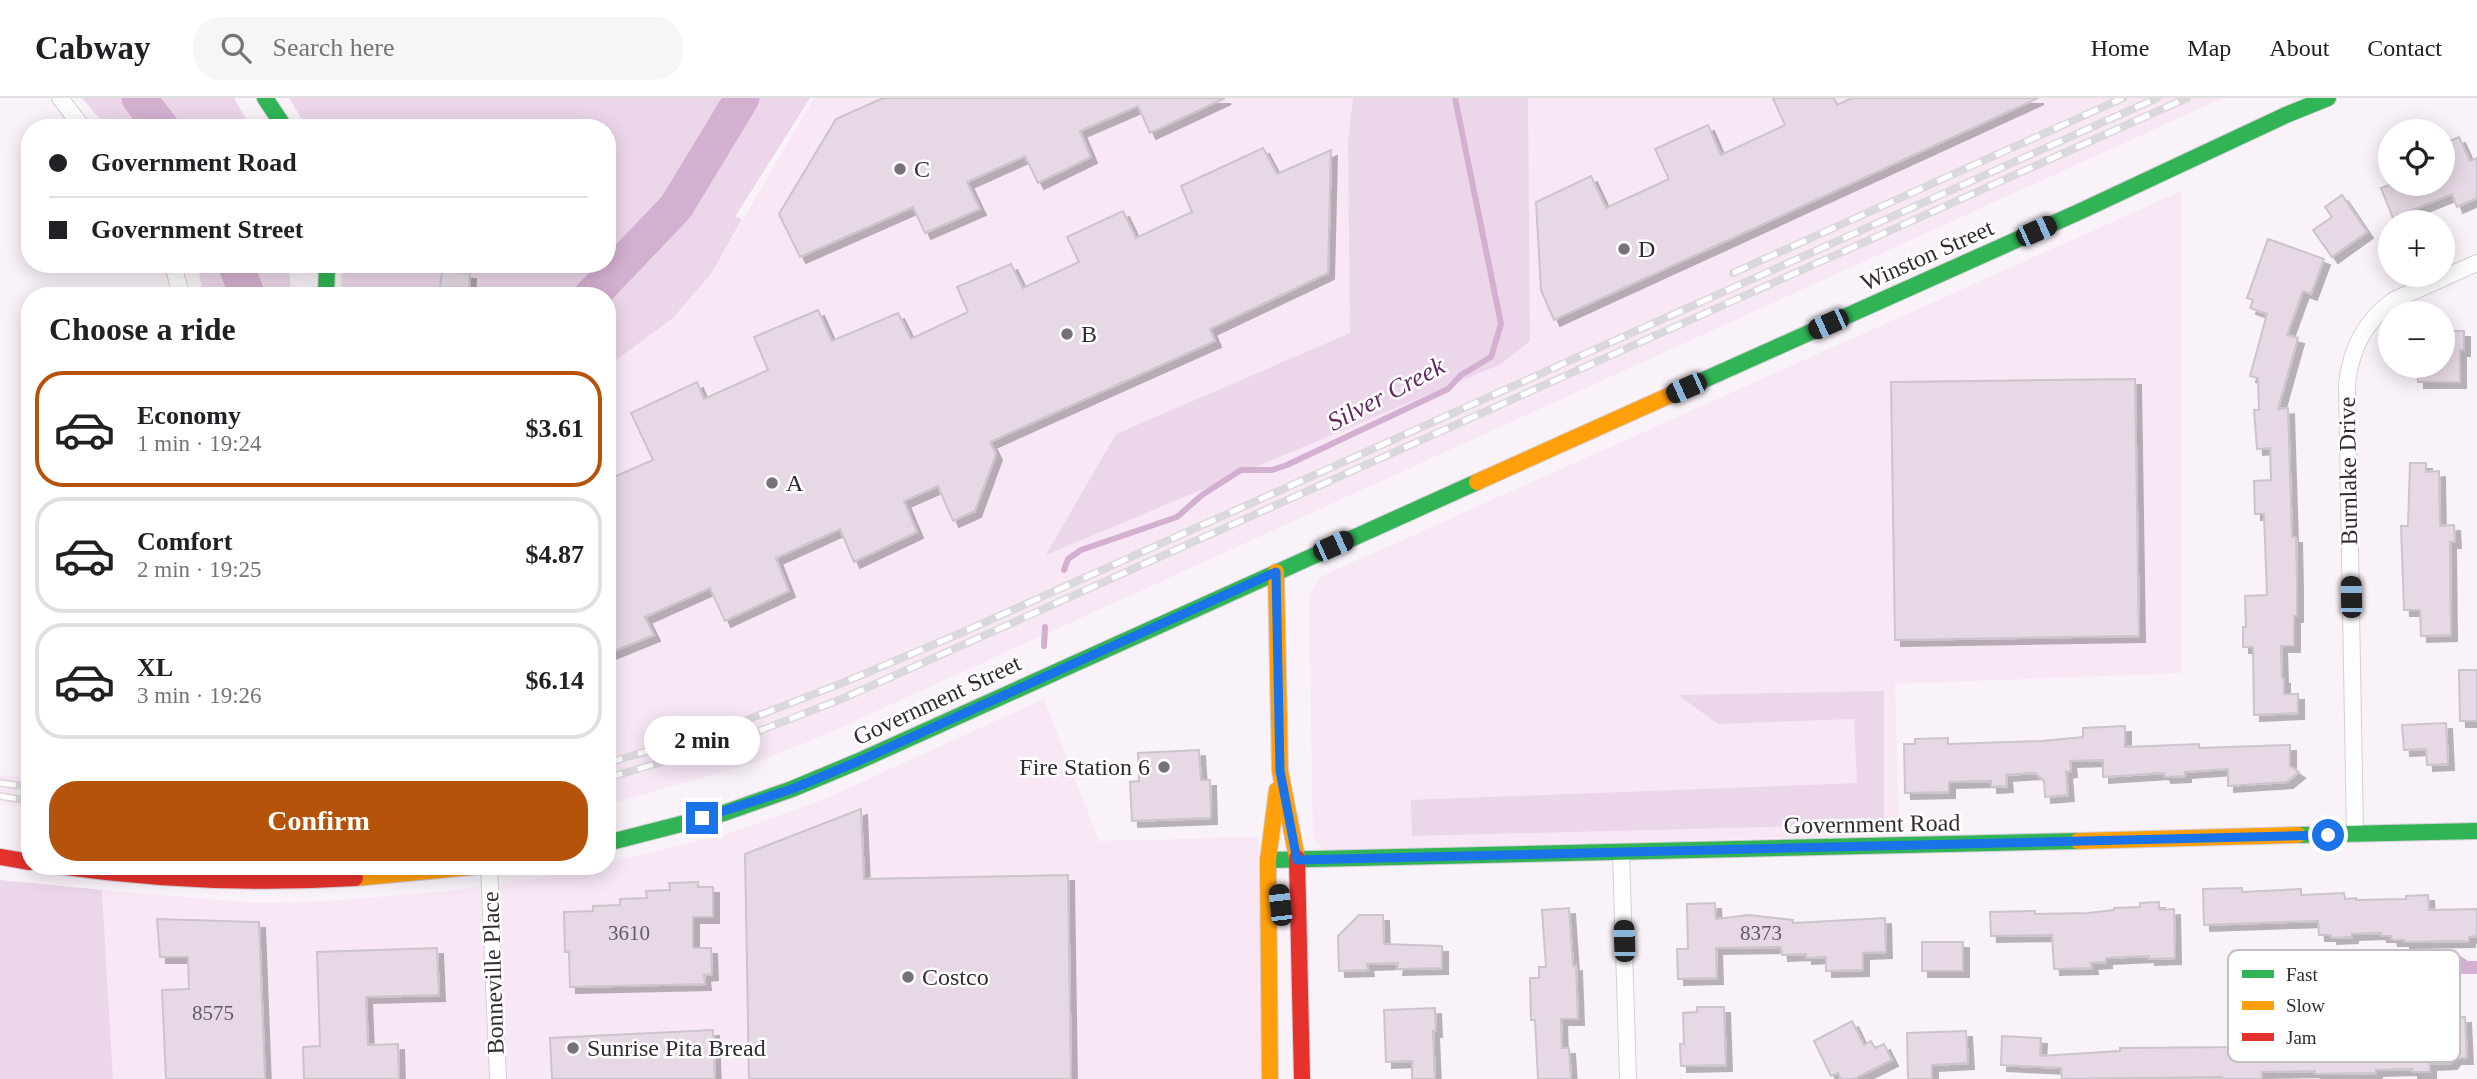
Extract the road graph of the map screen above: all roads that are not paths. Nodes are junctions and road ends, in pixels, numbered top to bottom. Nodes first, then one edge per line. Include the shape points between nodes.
1 (60, 98) edge
2 (2328, 98) edge
3 (268, 99) edge
4 (76, 119) edge
5 (280, 119) edge
6 (2477, 262) edge
7 (1276, 572) junction
8 (1280, 771) junction
9 (2477, 831) edge
10 (2355, 834) junction
11 (616, 841) edge
12 (1620, 853) junction
13 (0, 857) edge
14 (21, 860) edge
15 (1268, 860) junction
16 (1297, 860) junction
17 (124, 875) edge
18 (210, 875) edge
19 (306, 875) edge
20 (404, 875) edge
21 (489, 875) edge
22 (498, 1079) edge
23 (1270, 1079) edge
24 (1283, 1079) edge
25 (1302, 1079) edge
26 (1628, 1079) edge

1 - 4 street
2 - 7 street, Winston Street
3 - 5 street
6 - 10 street, Burnlake Drive via 2384,307 2366,327 2350,362
7 - 8 street
7 - 11 street, Government Street via 792,789 724,813
8 - 15 street
8 - 16 street
9 - 10 street, Government Road
10 - 12 street, Government Road
12 - 16 street, Government Road
12 - 26 street
13 - 14 street
15 - 16 street, Government Road
15 - 23 street
15 - 24 street via 1280,905
16 - 25 street
17 - 18 street
19 - 20 street via 369,879
21 - 22 street, Bonneville Place

